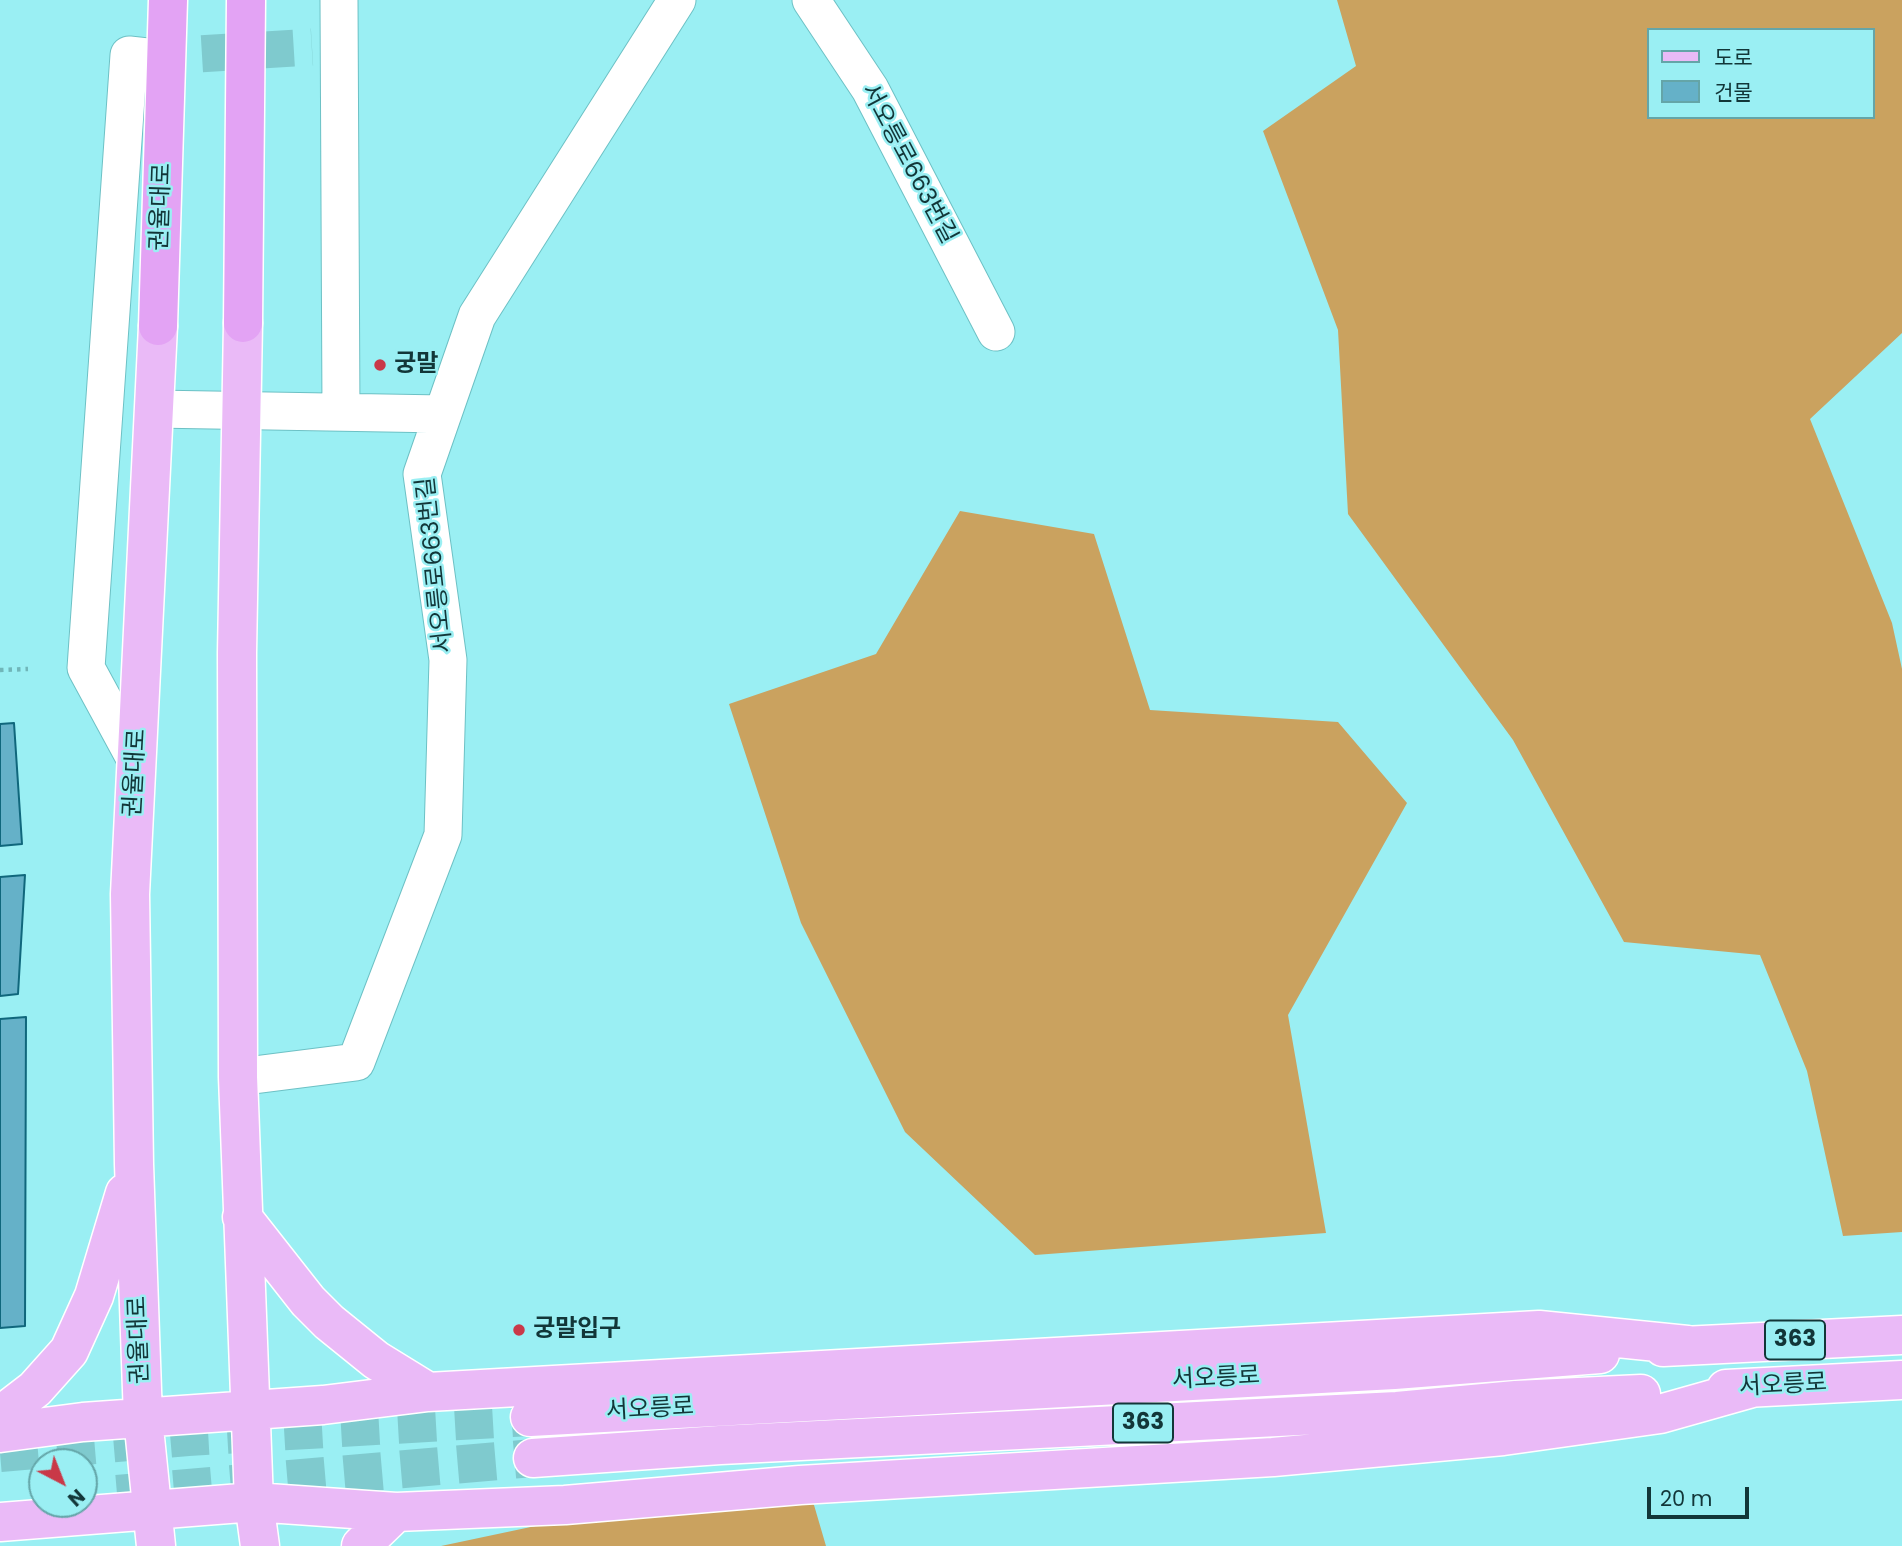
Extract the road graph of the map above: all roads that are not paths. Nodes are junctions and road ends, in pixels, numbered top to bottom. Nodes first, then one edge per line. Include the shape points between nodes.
1 (168, 0) edge
2 (246, 0) edge
3 (339, 0) edge
4 (677, 0) edge
5 (811, 0) edge
6 (147, 57) tunnel mouth
7 (243, 323) joint
8 (158, 326) joint
9 (996, 332) dead end
10 (154, 409) junction
11 (242, 411) junction
12 (341, 412) junction
13 (443, 414) junction
14 (137, 762) junction
15 (238, 1077) junction
16 (134, 1164) junction
17 (242, 1217) junction
18 (1902, 1335) edge
19 (1687, 1345) junction
20 (1902, 1380) edge
21 (1752, 1388) junction
22 (429, 1392) junction
23 (251, 1410) junction
24 (0, 1416) edge
25 (530, 1417) tunnel mouth
26 (143, 1418) junction
27 (0, 1433) edge
28 (533, 1458) tunnel mouth
29 (254, 1502) junction
30 (396, 1512) junction
31 (0, 1524) edge
32 (154, 1527) edge
33 (42, 1546) edge
34 (260, 1546) edge
35 (360, 1546) edge

1 - 8 highway, 권율대로
2 - 7 highway
3 - 12 street via 325,47
4 - 13 street, 서오릉로663번길 via 477,316
5 - 9 street, 서오릉로663번길 via 870,89
6 - 14 street via 129,55 86,668
7 - 11 main road
8 - 10 main road, 권율대로
10 - 11 street
10 - 14 main road, 권율대로
11 - 12 street
11 - 15 main road via 237,653
12 - 13 street
13 - 15 street, 서오릉로663번길 via 422,474 447,660 443,835 356,1062
14 - 16 main road, 권율대로 via 130,894
15 - 17 main road
16 - 24 main road via 81,1329 52,1371
16 - 26 main road, 권율대로
17 - 22 main road via 329,1322 376,1360
17 - 23 main road
18 - 19 main road, 서오릉로 / 363
19 - 22 main road via 1539,1330
19 - 25 main road, 서오릉로 / 363 via 1394,1370
20 - 21 main road, 서오릉로 / 363
21 - 28 main road, 서오릉로 / 363
21 - 30 main road via 1660,1414 1503,1436 1273,1457 800,1485 565,1505
22 - 23 main road
23 - 26 main road
23 - 29 main road
26 - 27 main road
26 - 32 main road, 권율대로
29 - 30 main road
29 - 32 main road
29 - 34 main road
30 - 35 main road
31 - 32 main road
31 - 33 main road

